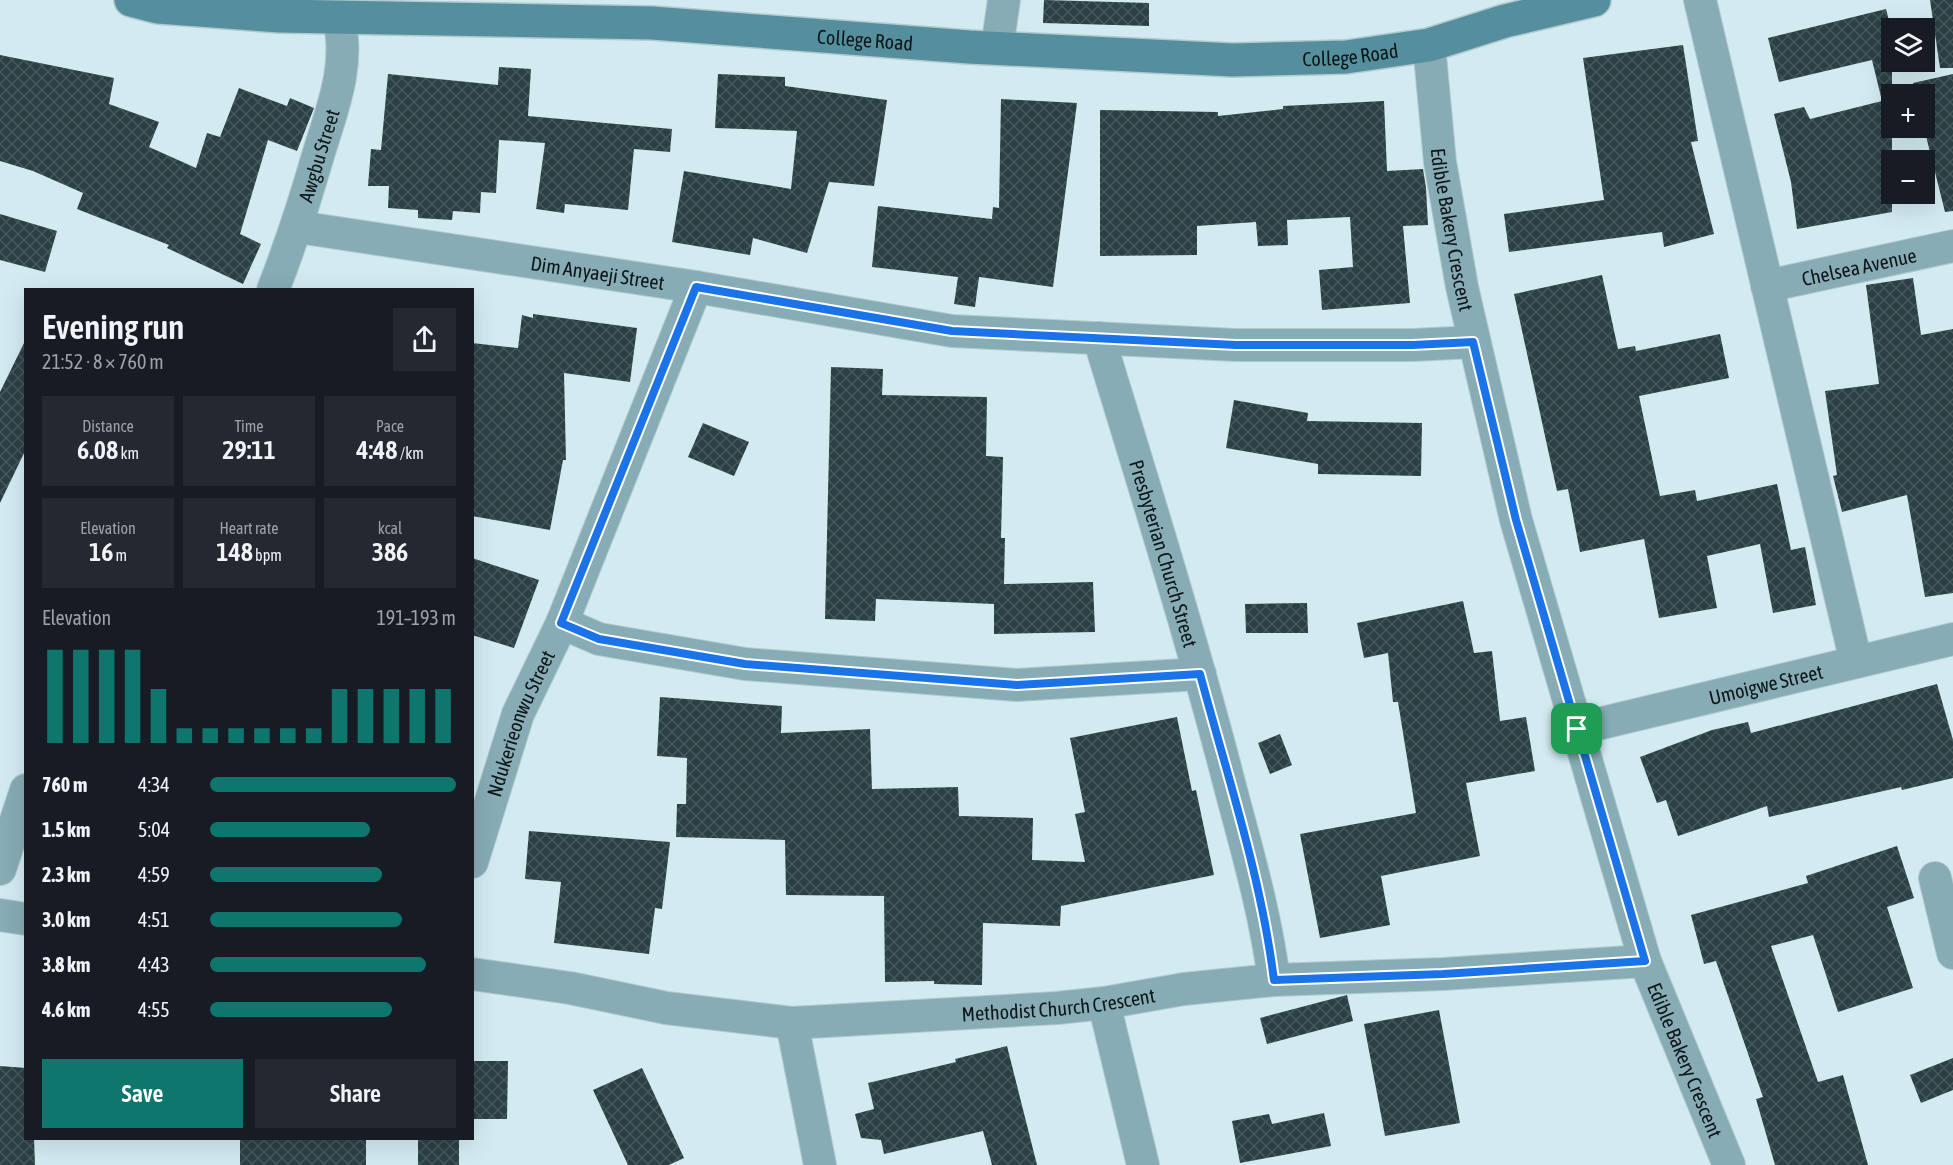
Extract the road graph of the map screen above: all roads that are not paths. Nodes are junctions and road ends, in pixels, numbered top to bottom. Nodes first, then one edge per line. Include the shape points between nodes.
1 (131, 0) edge
2 (1004, 0) edge
3 (1594, 0) edge
4 (1700, 0) edge
5 (338, 17) junction
6 (1429, 45) junction
7 (997, 48) junction
8 (298, 227) junction
9 (1953, 246) edge
10 (1767, 286) junction
11 (696, 287) junction
12 (274, 288) edge
13 (1099, 338) junction
14 (1473, 342) junction
15 (561, 623) junction
16 (1953, 639) edge
17 (1856, 662) junction
18 (1200, 674) junction
19 (1577, 729) junction
20 (24, 796) edge
21 (474, 856) edge
22 (0, 869) edge
23 (1935, 878) dead end
24 (0, 915) edge
25 (24, 919) edge
26 (1953, 954) edge
27 (1645, 961) junction
28 (474, 974) edge
29 (1274, 980) junction
30 (1104, 1003) junction
31 (792, 1023) junction
32 (820, 1165) edge
33 (1143, 1165) edge
34 (1729, 1165) edge

1 - 5 main road, College Road via 158,7
2 - 7 street
3 - 6 main road, College Road via 1505,21
4 - 10 street
5 - 7 main road, College Road via 652,23
5 - 8 street, Awgbu Street via 342,33 341,77
6 - 7 main road, College Road via 1346,57 1233,60
6 - 14 street, Edible Bakery Crescent via 1440,162
8 - 11 street, Dim Anyaeji Street
8 - 12 street, Awgbu Street
9 - 10 street, Chelsea Avenue
10 - 17 street
11 - 13 street, Dim Anyaeji Street via 952,331
11 - 15 street, Ndukerieonwu Street
13 - 14 street, Dim Anyaeji Street via 1236,345
13 - 18 street, Presbyterian Church Street
14 - 19 street, Edible Bakery Crescent via 1516,520
15 - 18 street via 599,639 768,666 1017,685
15 - 21 street, Ndukerieonwu Street via 518,714
16 - 17 street, Umoigwe Street
17 - 19 street, Umoigwe Street
18 - 29 street, Presbyterian Church Street via 1251,861
19 - 27 street, Edible Bakery Crescent
20 - 22 street
23 - 26 street
24 - 25 street
27 - 29 street, Methodist Church Crescent via 1455,974
27 - 34 street, Edible Bakery Crescent
28 - 31 street, Methodist Church Crescent via 570,988 666,1008
29 - 30 street, Methodist Church Crescent via 1184,988
30 - 31 street, Methodist Church Crescent
30 - 33 street
31 - 32 street

